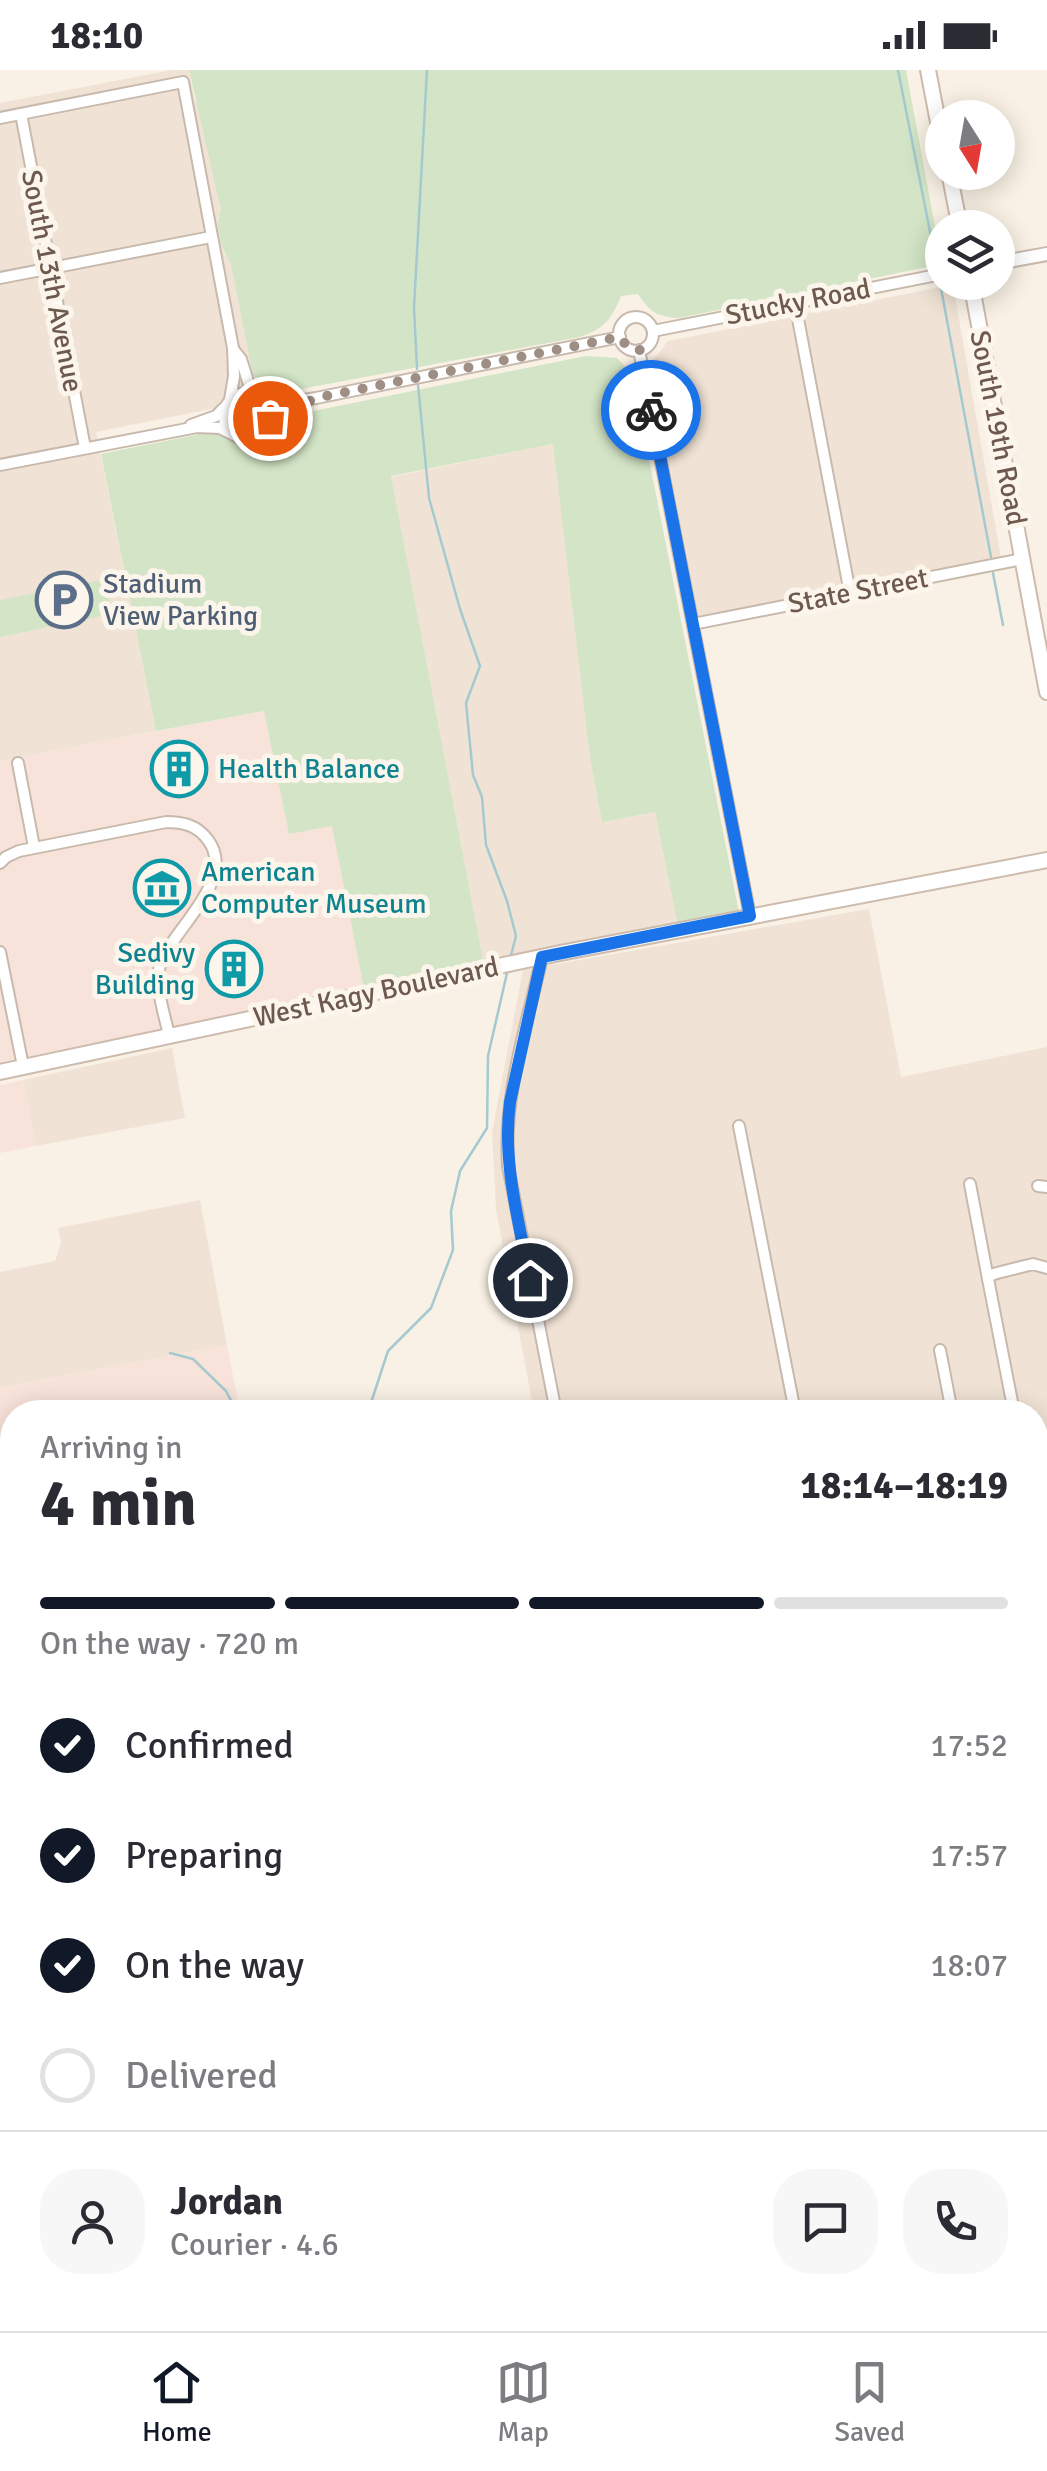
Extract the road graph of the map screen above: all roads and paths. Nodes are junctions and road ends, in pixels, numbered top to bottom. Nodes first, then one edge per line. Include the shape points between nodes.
1 (928, 70) edge
2 (934, 100) edge
3 (21, 114) junction
4 (0, 118) edge
5 (211, 236) junction
6 (1047, 254) edge
7 (1015, 260) edge
8 (50, 269) junction
9 (925, 277) edge
10 (0, 278) edge
11 (974, 300) edge
12 (796, 303) junction
13 (653, 331) junction
14 (620, 337) junction
15 (233, 348) junction
16 (640, 350) junction
17 (256, 396) junction
18 (316, 398) junction
19 (228, 403) junction
20 (269, 424) junction
21 (181, 430) junction
22 (234, 436) junction
23 (84, 448) junction
24 (0, 465) edge
25 (1022, 559) junction
26 (850, 593) junction
27 (693, 624) junction
28 (1047, 692) edge
29 (18, 763) dead end
30 (34, 847) junction
31 (1047, 860) edge
32 (0, 863) edge
33 (750, 916) junction
34 (0, 952) edge
35 (542, 957) junction
36 (168, 1036) junction
37 (23, 1066) junction
38 (0, 1072) edge
39 (739, 1126) dead end
40 (970, 1184) dead end
41 (1047, 1268) edge
42 (988, 1279) junction
43 (940, 1350) dead end
44 (554, 1400) edge
45 (793, 1400) edge
46 (950, 1400) edge
47 (1012, 1400) edge

1 - 2 main road
3 - 4 street
3 - 5 street via 182,82
3 - 8 street, South 13th Avenue
5 - 8 street
5 - 15 street
6 - 7 street
8 - 10 street
8 - 23 street, South 13th Avenue
9 - 12 street, Stucky Road
11 - 25 main road, South 19th Road
12 - 13 street, Stucky Road
12 - 26 street
13 - 14 street, Stucky Road via 648,321 631,318
13 - 16 street
14 - 16 street
14 - 18 street, Stucky Road
15 - 17 street
15 - 19 street
16 - 27 street
17 - 18 street, Stucky Road via 282,404
17 - 19 street via 242,394
17 - 20 street via 270,412
18 - 20 street, Stucky Road
19 - 21 street via 216,416
19 - 22 street via 224,420
20 - 22 street via 257,437
21 - 22 street via 220,428
21 - 23 street
23 - 24 street
25 - 26 street, State Street
25 - 28 main road, South 19th Road
26 - 27 street, State Street
27 - 33 street
29 - 30 street
30 - 32 street
30 - 36 street via 166,822 188,824 206,836 216,864 211,884 158,973
31 - 33 main road, West Kagy Boulevard
33 - 35 main road, West Kagy Boulevard
34 - 37 street
35 - 36 main road, West Kagy Boulevard
35 - 44 street via 506,1145
36 - 37 main road, West Kagy Boulevard
37 - 38 main road, West Kagy Boulevard
39 - 45 street
40 - 42 street
41 - 42 street via 1033,1264
42 - 47 street
43 - 46 street

